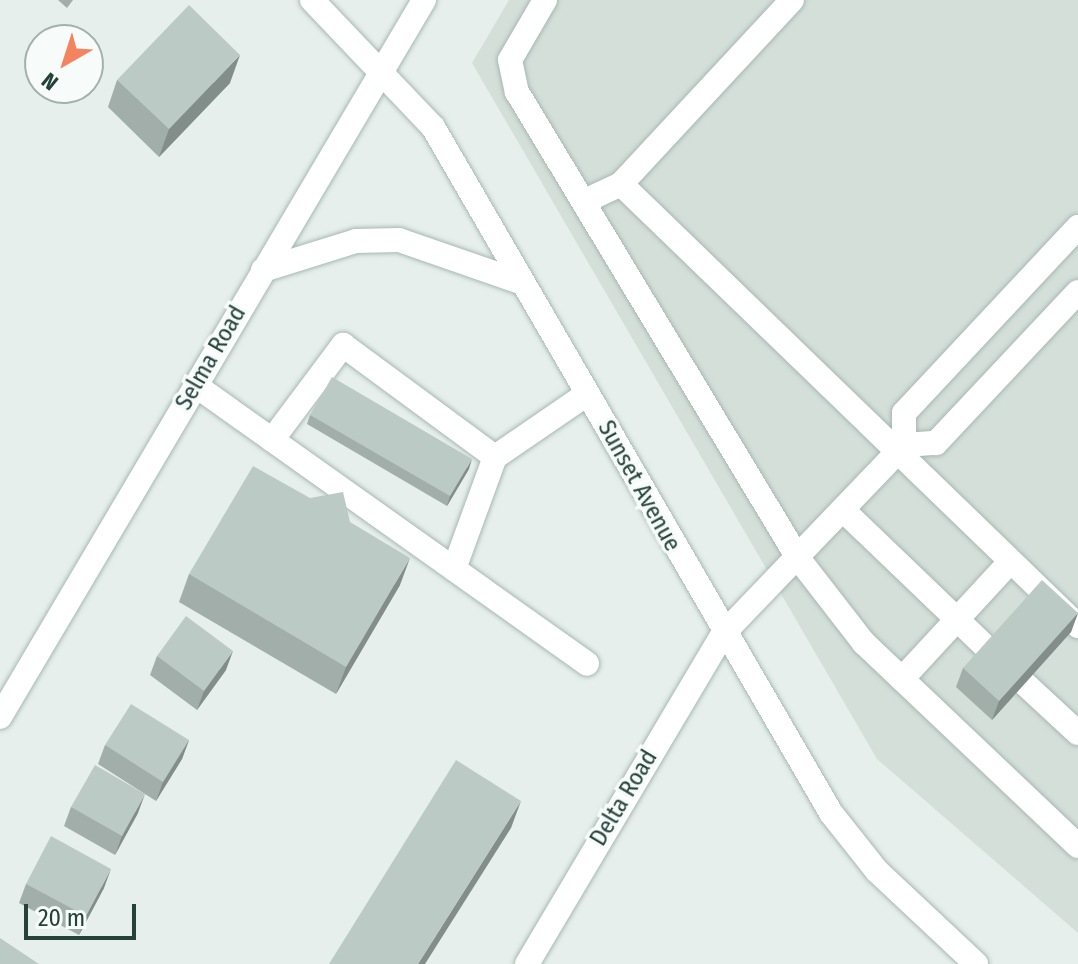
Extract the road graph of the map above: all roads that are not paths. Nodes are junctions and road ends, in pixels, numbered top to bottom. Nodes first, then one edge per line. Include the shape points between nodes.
1 (312, 0) edge
2 (424, 0) edge
3 (545, 0) edge
4 (792, 0) edge
5 (382, 68) junction
6 (621, 184) junction
7 (587, 200) junction
8 (1078, 227) edge
9 (263, 270) junction
10 (523, 283) junction
11 (1078, 292) edge
12 (195, 385) junction
13 (587, 394) junction
14 (272, 440) junction
15 (899, 449) junction
16 (495, 457) junction
17 (843, 510) junction
18 (798, 558) junction
19 (1009, 563) junction
20 (454, 569) junction
21 (957, 619) junction
22 (1078, 626) edge
23 (723, 634) junction
24 (989, 650) edge
25 (587, 664) dead end
26 (902, 679) junction
27 (1025, 684) edge
28 (0, 717) edge
29 (1078, 733) edge
30 (1078, 846) edge
31 (527, 964) edge
32 (976, 964) edge

1 - 5 street, Sunset Avenue
2 - 5 street, Selma Road
3 - 7 street via 510,60 517,92
4 - 6 street
5 - 9 street, Selma Road
5 - 10 street, Sunset Avenue via 433,127
6 - 7 street
6 - 15 street
7 - 18 street
8 - 15 street via 904,413
9 - 10 street via 356,241 399,240
9 - 12 street, Selma Road
10 - 13 street, Sunset Avenue
11 - 15 street via 936,443
12 - 14 street
12 - 28 street, Selma Road
13 - 16 street
13 - 23 street, Sunset Avenue
14 - 16 street via 343,345
14 - 20 street
15 - 17 street, Delta Road
15 - 19 street
16 - 20 street
17 - 18 street, Delta Road
17 - 21 street
18 - 23 street, Delta Road
18 - 26 street
19 - 21 street
19 - 22 street
20 - 25 street
21 - 24 street
21 - 26 street
23 - 31 street, Delta Road
23 - 32 street, Sunset Avenue via 831,813 877,871
26 - 30 street
27 - 29 street

